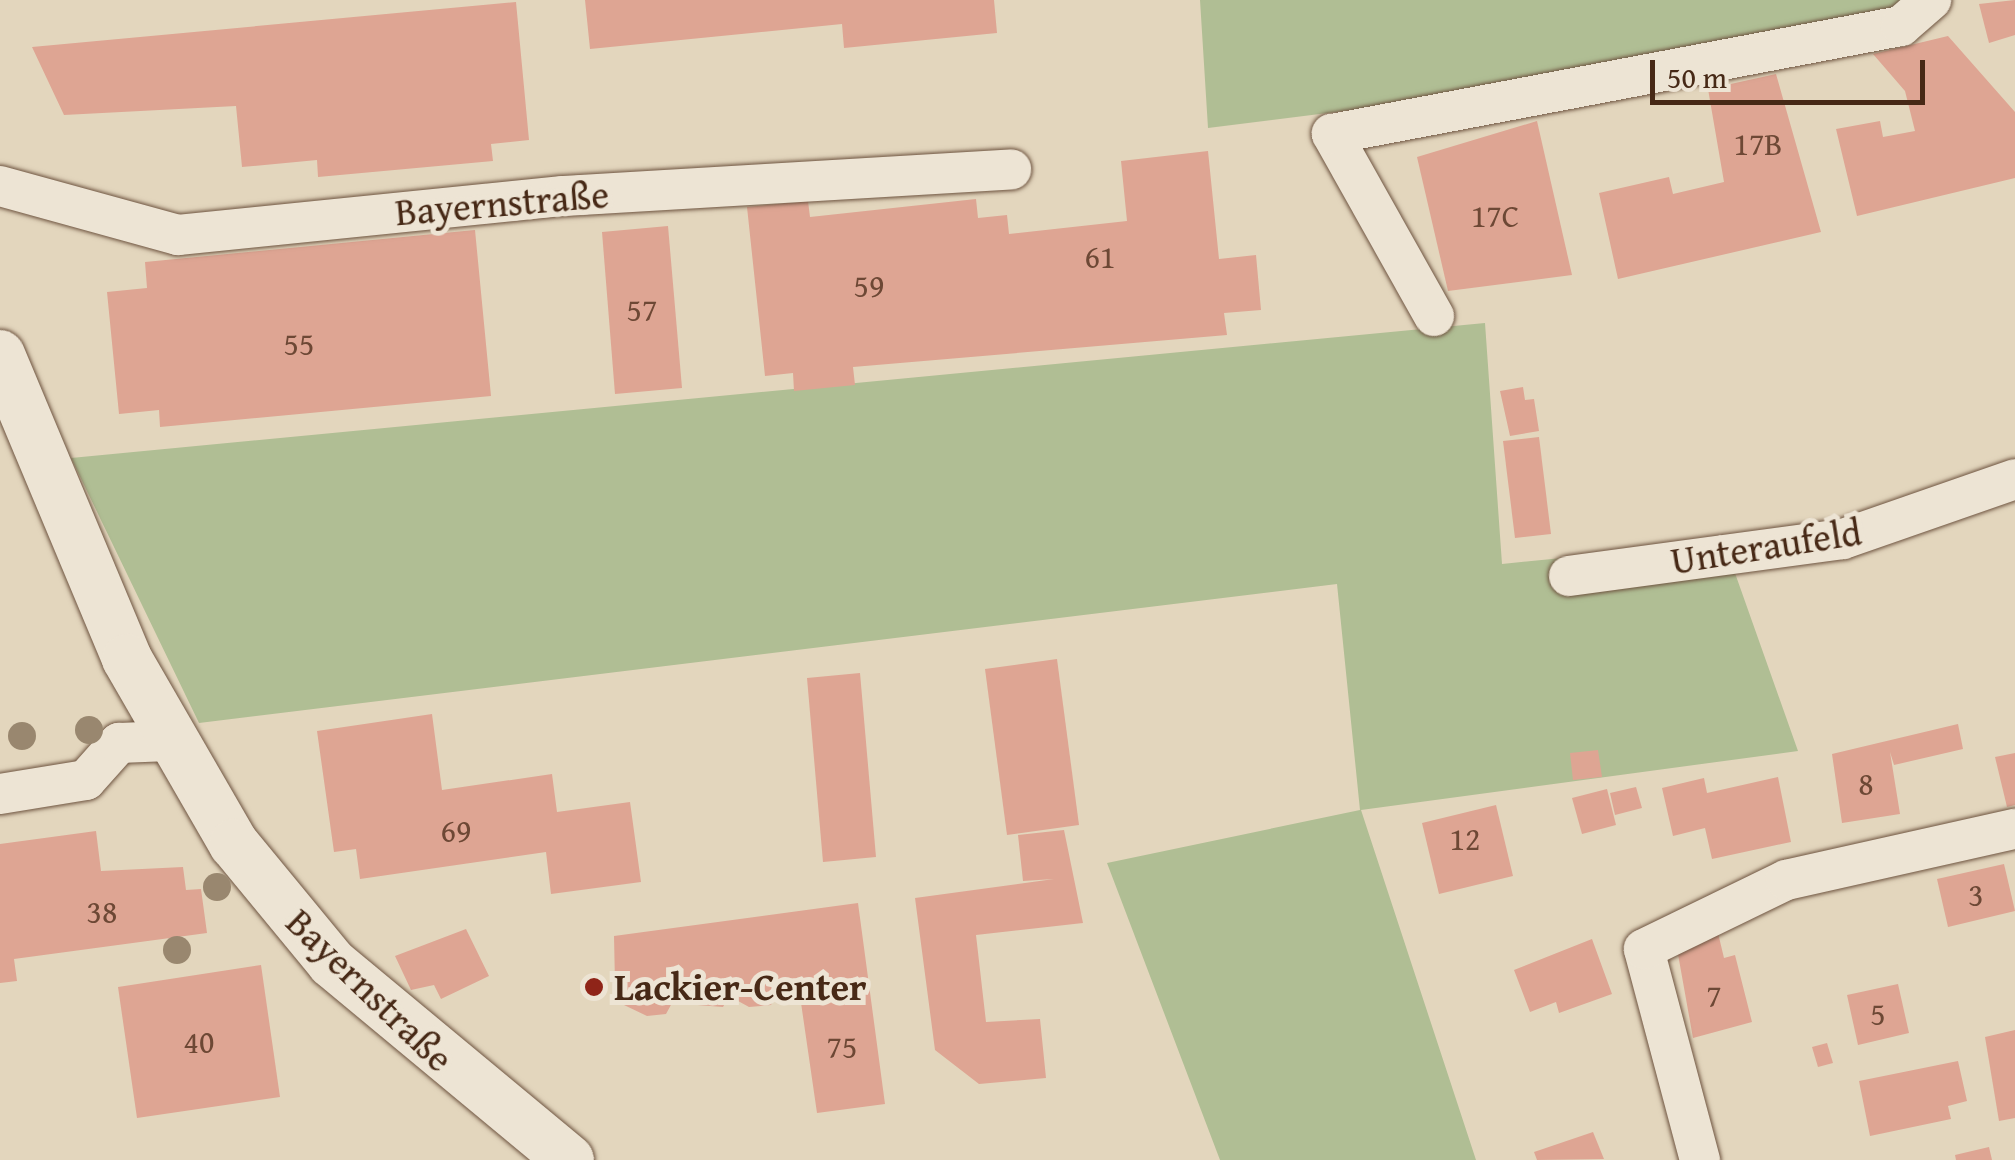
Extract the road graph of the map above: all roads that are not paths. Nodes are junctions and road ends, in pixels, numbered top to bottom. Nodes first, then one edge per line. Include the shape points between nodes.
1 (1931, 0) edge
2 (1012, 168) dead end
3 (0, 186) edge
4 (1434, 316) dead end
5 (0, 356) edge
6 (2015, 479) edge
7 (1569, 576) dead end
8 (169, 741) junction
9 (0, 794) edge
10 (2015, 829) edge
11 (569, 1160) edge
12 (1700, 1160) edge

1 - 4 street via 1901,26 1332,134
2 - 3 street, Bayernstraße via 563,196 178,235
5 - 8 street, Bayernstraße
6 - 7 street, Unteraufeld via 1844,540
8 - 9 street via 118,743 86,780
8 - 11 street, Bayernstraße via 234,844 332,963
10 - 12 street via 1786,880 1639,932

